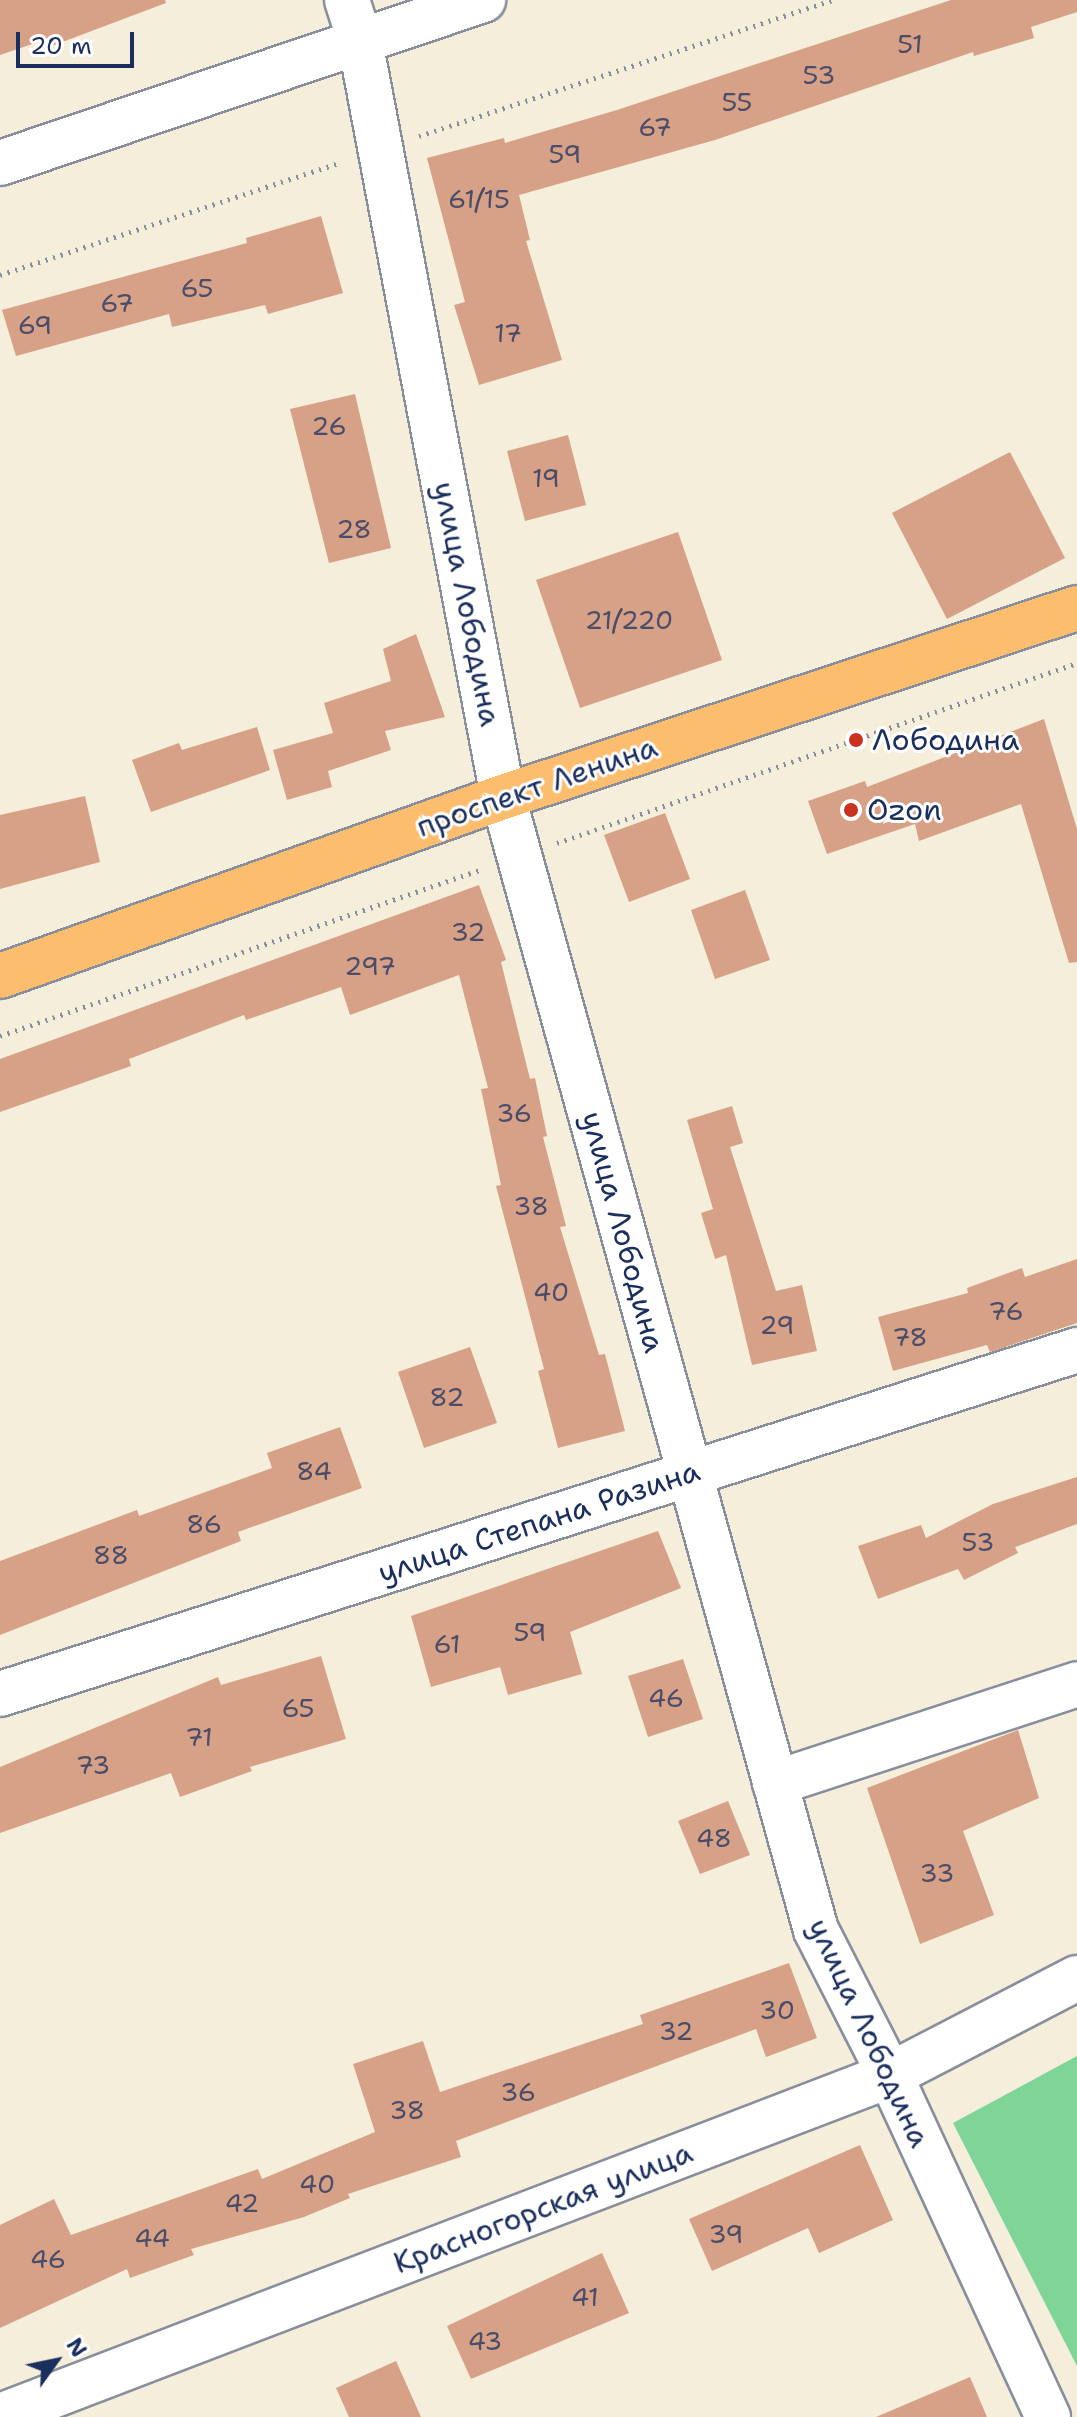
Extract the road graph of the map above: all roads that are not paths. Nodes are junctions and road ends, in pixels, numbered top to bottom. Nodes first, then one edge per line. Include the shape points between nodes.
1 (347, 0) edge
2 (483, 0) edge
3 (360, 41) junction
4 (0, 163) edge
5 (1077, 608) edge
6 (503, 797) junction
7 (0, 976) edge
8 (1077, 1350) edge
9 (690, 1474) junction
10 (1077, 1684) edge
11 (0, 1694) edge
12 (775, 1783) junction
13 (1077, 1978) edge
14 (890, 2075) junction
15 (0, 2416) edge
16 (1048, 2417) edge

1 - 3 street, улица Лободина
2 - 3 street
3 - 4 street
3 - 6 street, улица Лободина
5 - 6 main road, проспект Ленина
6 - 7 main road, проспект Ленина
6 - 9 street, улица Лободина
8 - 9 street, улица Степана Разина
9 - 11 street, улица Степана Разина
9 - 12 street, улица Лободина
10 - 12 street
12 - 14 street, улица Лободина via 816,1930
13 - 14 street, Красногорская улица
14 - 15 street, Красногорская улица
14 - 16 street, улица Лободина

